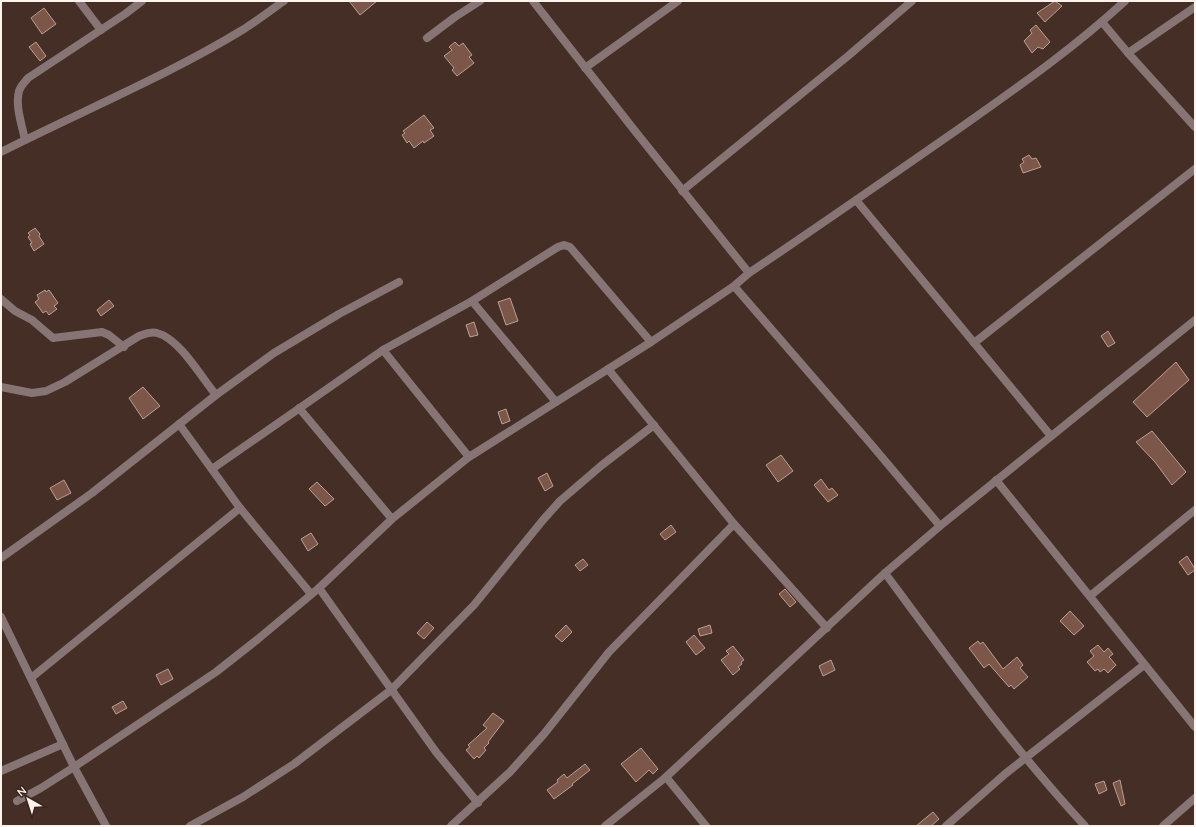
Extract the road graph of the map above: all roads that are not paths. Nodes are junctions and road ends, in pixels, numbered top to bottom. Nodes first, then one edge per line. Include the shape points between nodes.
1 (79, 1) edge
2 (142, 1) edge
3 (284, 1) edge
4 (480, 1) edge
5 (533, 1) edge
6 (678, 1) edge
7 (912, 1) edge
8 (1125, 1) edge
9 (1195, 7) edge
10 (1102, 22) junction
11 (101, 30) junction
12 (428, 38) dead end
13 (1128, 53) junction
14 (585, 68) junction
15 (1195, 127) edge
16 (25, 140) junction
17 (1, 152) edge
18 (1195, 169) edge
19 (682, 191) junction
20 (856, 200) junction
21 (749, 273) junction
22 (399, 282) dead end
23 (734, 286) junction
24 (1, 299) edge
25 (472, 301) junction
26 (1195, 320) edge
27 (651, 342) junction
28 (974, 343) junction
29 (124, 347) junction
30 (383, 350) junction
31 (608, 369) junction
32 (1, 387) edge
33 (216, 396) junction
34 (556, 402) junction
35 (299, 408) junction
36 (179, 424) junction
37 (654, 425) junction
38 (1051, 436) junction
39 (469, 457) junction
40 (212, 469) junction
41 (996, 480) junction
42 (240, 508) junction
43 (1195, 510) edge
44 (392, 519) junction
45 (734, 524) junction
46 (940, 526) junction
47 (1, 558) edge
48 (885, 573) junction
49 (319, 588) junction
50 (311, 594) junction
51 (1090, 596) junction
52 (1, 617) edge
53 (827, 628) junction
54 (1144, 665) junction
55 (31, 678) junction
56 (391, 690) junction
57 (1195, 727) edge
58 (63, 744) junction
59 (1024, 758) junction
60 (74, 767) junction
61 (1, 771) edge
62 (666, 777) junction
63 (1195, 798) edge
64 (17, 801) dead end
65 (478, 803) junction
66 (106, 826) edge
67 (190, 826) edge
68 (451, 826) edge
69 (605, 826) edge
70 (706, 826) edge
71 (946, 826) edge
72 (1085, 826) edge
73 (1163, 826) edge

1 - 11 street
2 - 11 street
3 - 16 street via 245,28 190,58
4 - 12 street
5 - 14 street
6 - 14 street
7 - 19 street
8 - 10 street
9 - 13 street
10 - 13 street
10 - 20 street via 1032,77
11 - 16 street via 22,84 18,108
13 - 15 street
14 - 19 street
16 - 17 street
18 - 28 street
19 - 21 street
20 - 21 street
20 - 28 street
21 - 23 street
22 - 33 street via 274,353
23 - 27 street
23 - 46 street
24 - 29 street via 53,338 102,332
25 - 27 street via 564,245 570,247
25 - 30 street
25 - 34 street
26 - 38 street
27 - 31 street
28 - 38 street
29 - 32 street via 46,391 32,393
29 - 33 street via 149,332 156,332 170,339
30 - 35 street
30 - 39 street
31 - 34 street
31 - 37 street
33 - 36 street
34 - 39 street
35 - 40 street
35 - 44 street
36 - 40 street
36 - 47 street via 92,492
37 - 45 street
37 - 56 street via 560,501 474,605
38 - 41 street
39 - 44 street
40 - 42 street
41 - 46 street
41 - 51 street
42 - 50 street
42 - 55 street
43 - 51 street
44 - 49 street
45 - 53 street
45 - 65 street via 608,652 544,734
46 - 48 street
48 - 53 street
48 - 59 street
49 - 50 street
49 - 56 street
50 - 60 street via 216,672
51 - 54 street
52 - 55 street
53 - 62 street
54 - 57 street
54 - 59 street
55 - 58 street
56 - 65 street via 436,752
56 - 67 street via 294,764 243,797
58 - 60 street
58 - 61 street
59 - 71 street
59 - 72 street
60 - 64 street
60 - 66 street
62 - 69 street
62 - 70 street
63 - 73 street
65 - 68 street

